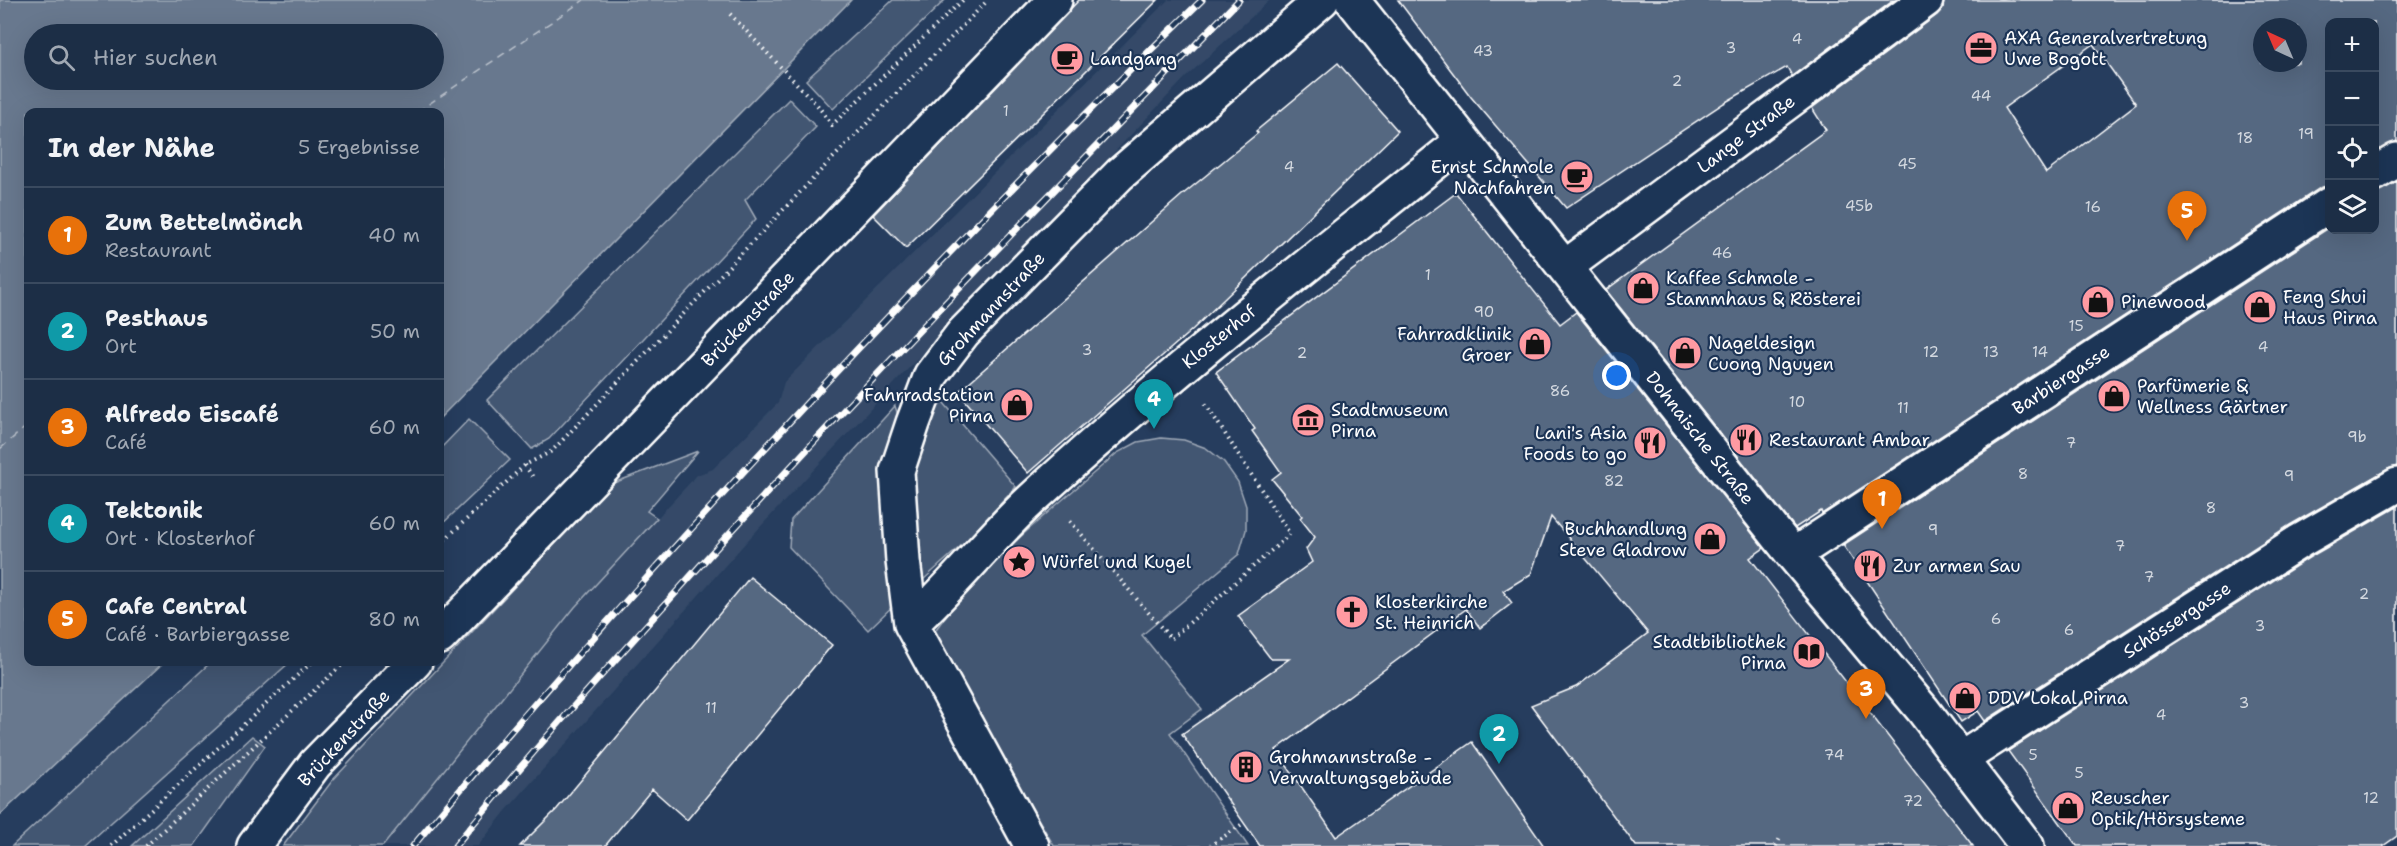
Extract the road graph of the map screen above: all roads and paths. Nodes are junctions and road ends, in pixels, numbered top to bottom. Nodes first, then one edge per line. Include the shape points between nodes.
1 (963, 0) edge
2 (988, 0) edge
3 (1055, 0) edge
4 (1322, 0) edge
5 (1352, 0) edge
6 (1926, 0) edge
7 (730, 14) dead end
8 (1463, 140) junction
9 (2397, 160) edge
10 (2379, 171) edge
11 (2325, 207) edge
12 (1565, 267) junction
13 (1181, 367) junction
14 (525, 465) junction
15 (535, 480) dead end
16 (2397, 485) edge
17 (1043, 490) junction
18 (444, 540) edge
19 (1793, 555) junction
20 (912, 624) junction
21 (444, 633) edge
22 (308, 666) edge
23 (341, 666) edge
24 (412, 666) edge
25 (1961, 759) junction
26 (1244, 823) dead end
27 (1780, 838) dead end
28 (111, 846) edge
29 (146, 846) edge
30 (254, 846) edge
31 (1032, 846) edge
32 (1210, 846) edge
33 (1776, 846) edge
34 (2027, 846) edge

1 - 7 path via 832,125 818,105
2 - 14 path via 552,451
3 - 21 street, Brückenstraße
4 - 20 street, Grohmannstraße via 1120,174 963,333 931,375 897,471
5 - 8 street, Dohnaische Straße
6 - 12 street, Lange Straße
8 - 12 street, Dohnaische Straße
8 - 13 street, Klosterhof
9 - 10 street
11 - 19 street, Barbiergasse
12 - 19 street, Dohnaische Straße
13 - 17 street, Klosterhof
13 - 17 path via 1290,534 1171,639
14 - 15 path
14 - 18 path
16 - 25 street, Schössergasse via 2300,541
17 - 20 street, Klosterhof
19 - 25 street, Dohnaische Straße
20 - 31 street, Grohmannstraße
22 - 28 path
23 - 29 path
24 - 30 street, Brückenstraße via 315,764
25 - 34 street, Dohnaische Straße
26 - 32 path
27 - 33 path

